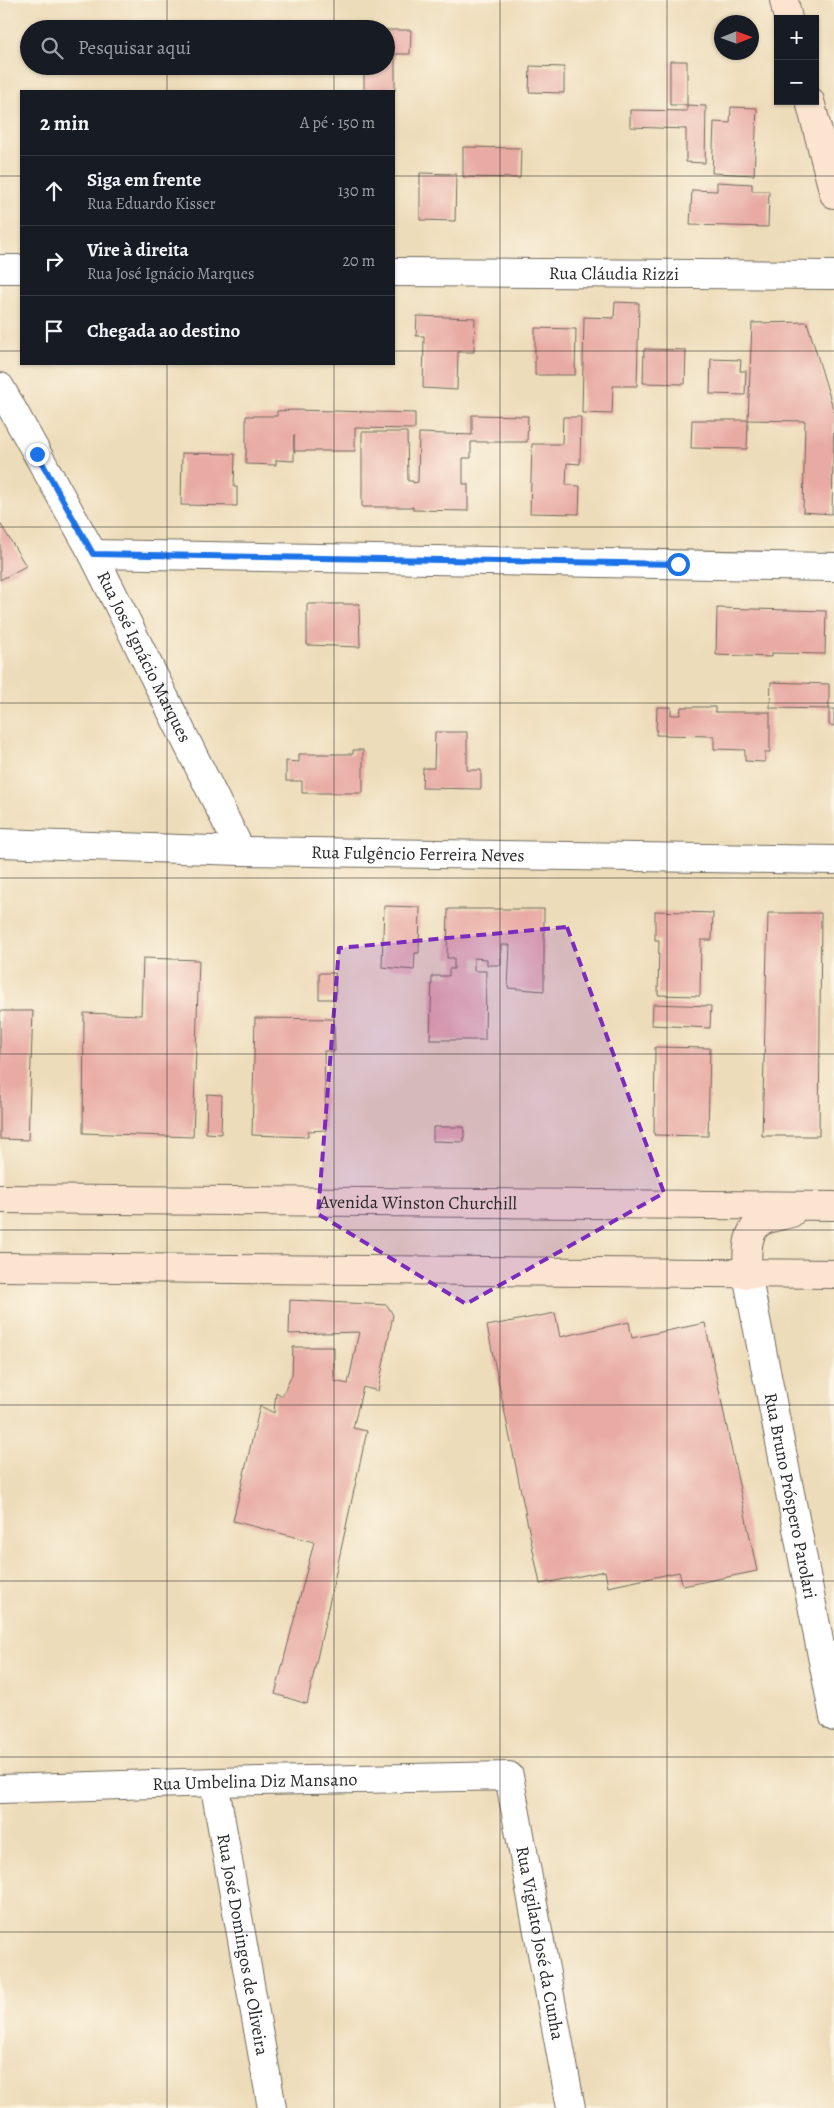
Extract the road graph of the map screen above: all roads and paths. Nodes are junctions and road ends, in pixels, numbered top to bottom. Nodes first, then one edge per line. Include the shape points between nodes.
1 (784, 0) edge
2 (787, 15) edge
3 (811, 105) edge
4 (834, 194) edge
5 (0, 269) edge
6 (20, 269) edge
7 (395, 272) edge
8 (834, 276) edge
9 (0, 387) edge
10 (93, 554) junction
11 (834, 567) edge
12 (0, 843) edge
13 (241, 851) junction
14 (834, 860) edge
15 (0, 1199) edge
16 (821, 1206) edge
17 (0, 1267) edge
18 (748, 1274) junction
19 (834, 1274) edge
20 (834, 1717) edge
21 (509, 1776) joint
22 (214, 1782) junction
23 (0, 1789) edge
24 (272, 2108) edge
25 (571, 2108) edge

1 - 2 main road
3 - 4 main road
5 - 6 street
7 - 8 street, Rua Cláudia Rizzi
9 - 10 street, Rua José Ignácio Marques
10 - 11 street
10 - 13 street, Rua José Ignácio Marques
12 - 13 street, Rua Fulgêncio Ferreira Neves
13 - 14 street, Rua Fulgêncio Ferreira Neves
15 - 16 main road, Avenida Winston Churchill
16 - 18 main road via 760,1223 751,1233
17 - 18 main road
18 - 19 main road
18 - 20 street, Rua Bruno Próspero Parolari
21 - 22 street, Rua Umbelina Diz Mansano
21 - 25 street, Rua Vigilato José da Cunha
22 - 23 street, Rua Umbelina Diz Mansano
22 - 24 street, Rua José Domingos de Oliveira

